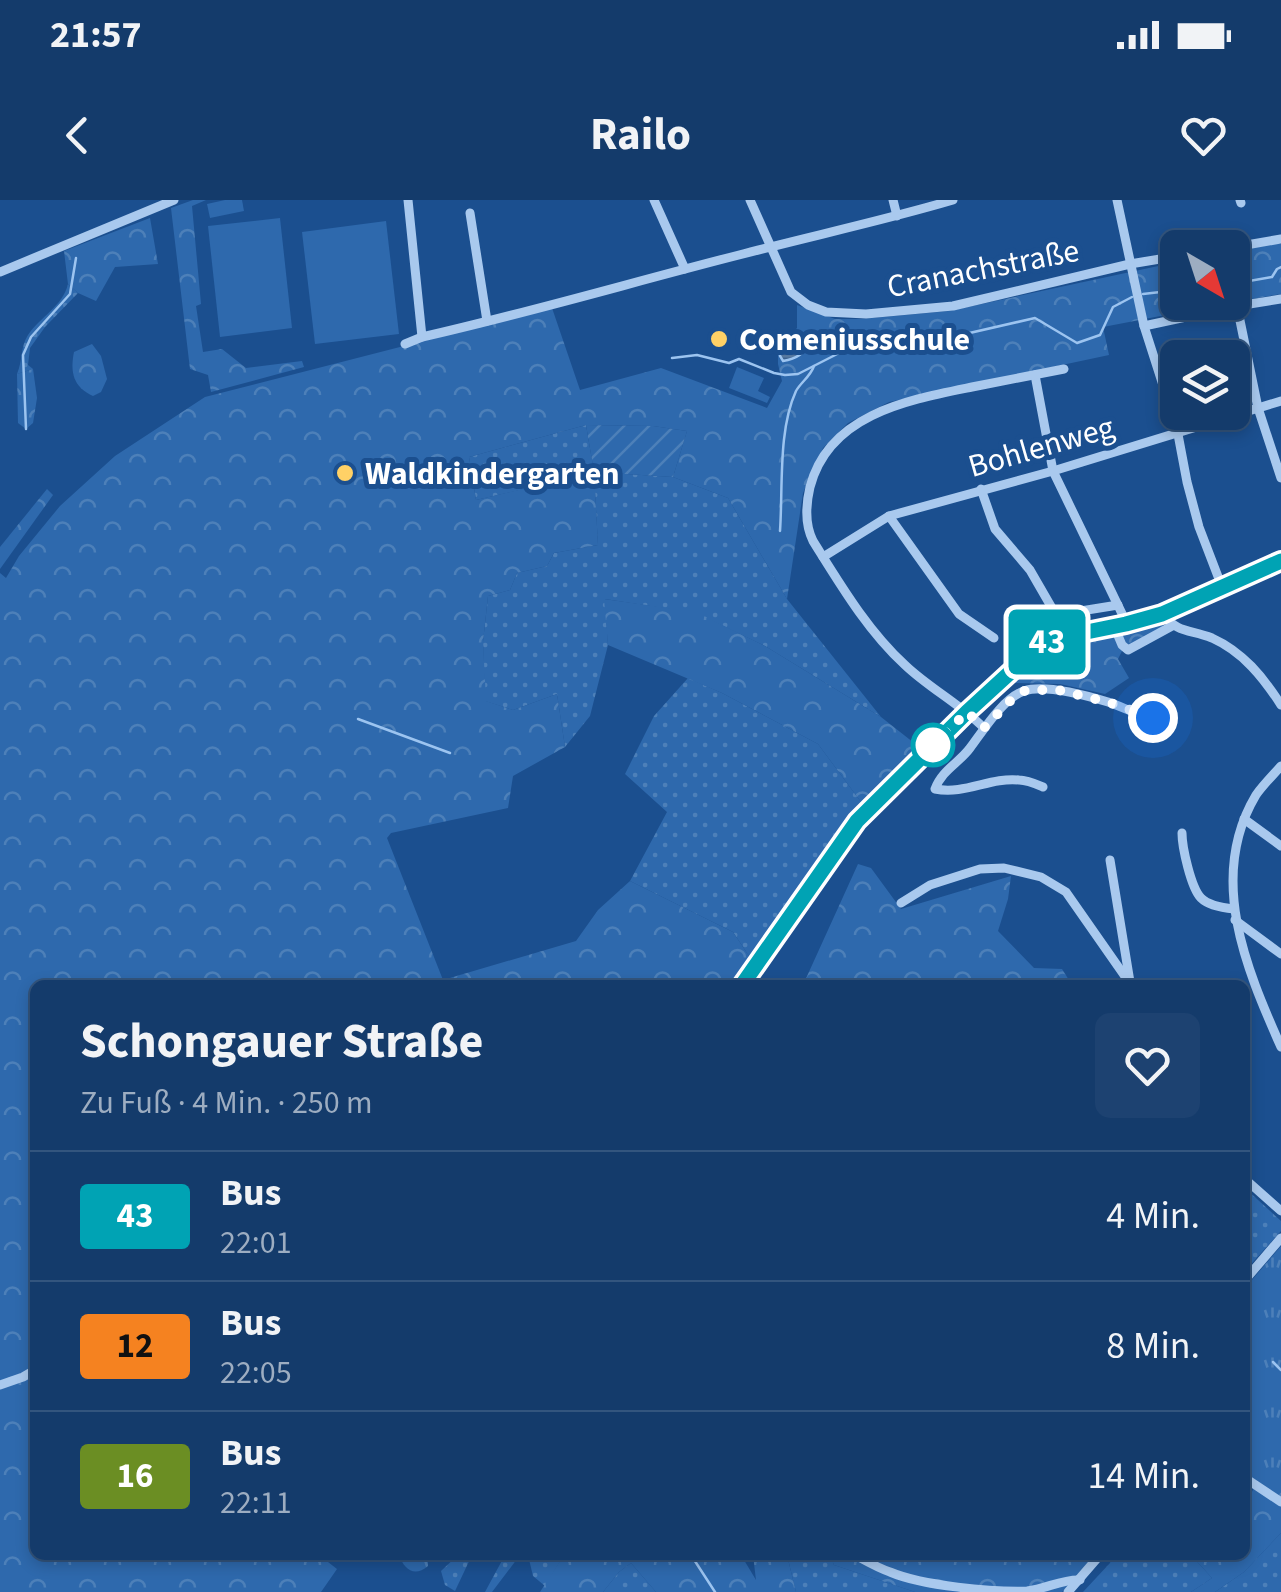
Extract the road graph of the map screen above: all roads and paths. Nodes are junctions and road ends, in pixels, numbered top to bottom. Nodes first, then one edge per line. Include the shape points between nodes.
1 (174, 200) edge
2 (408, 200) edge
3 (654, 200) edge
4 (750, 200) edge
5 (893, 200) edge
6 (954, 200) edge
7 (1117, 200) edge
8 (470, 213) dead end
9 (898, 216) junction
10 (1281, 240) edge
11 (1250, 245) edge
12 (771, 247) junction
13 (1160, 259) edge
14 (1130, 264) junction
15 (685, 269) junction
16 (0, 272) edge
17 (1281, 299) edge
18 (1250, 304) edge
19 (1172, 320) edge
20 (1240, 320) edge
21 (487, 321) junction
22 (1144, 326) junction
23 (422, 337) junction
24 (405, 344) dead end
25 (1064, 369) dead end
26 (1034, 375) junction
27 (1281, 401) edge
28 (1258, 408) junction
29 (1178, 433) junction
30 (1053, 471) junction
31 (1281, 478) edge
32 (981, 489) junction
33 (890, 516) junction
34 (823, 557) junction
35 (1281, 561) edge
36 (1222, 587) junction
37 (1118, 605) junction
38 (1162, 614) junction
39 (1126, 624) junction
40 (1114, 626) junction
41 (1172, 626) junction
42 (994, 638) dead end
43 (1281, 704) edge
44 (967, 712) junction
45 (1153, 718) dead end
46 (984, 728) junction
47 (1281, 766) edge
48 (1043, 787) dead end
49 (1244, 819) junction
50 (1182, 832) dead end
51 (1281, 846) edge
52 (1110, 860) dead end
53 (901, 903) dead end
54 (1234, 914) junction
55 (1281, 954) edge
56 (746, 980) edge
57 (1128, 980) edge
58 (1130, 980) edge
59 (1281, 1047) edge
60 (1250, 1183) edge
61 (1281, 1211) edge
62 (1281, 1238) edge
63 (1250, 1274) edge
64 (30, 1373) edge
65 (0, 1385) edge
66 (1250, 1481) edge
67 (1281, 1502) edge
68 (865, 1560) edge
69 (1096, 1560) edge
70 (1080, 1580) junction
71 (1068, 1592) edge

1 - 16 street
2 - 23 street
3 - 15 street
4 - 12 street
5 - 9 street
6 - 9 street
7 - 14 street
8 - 21 street
9 - 12 street
10 - 11 street
12 - 14 street, Cranachstraße via 791,292 808,306 866,314 953,306
12 - 15 street
13 - 14 street, Cranachstraße
14 - 22 street
15 - 21 street
17 - 18 street
19 - 22 street
20 - 28 street
21 - 23 street
22 - 29 street
23 - 24 street
25 - 26 street
26 - 30 street
26 - 34 street via 893,404 851,427 821,459 807,500 809,533
27 - 28 street, Bohlenweg
28 - 29 street, Bohlenweg
28 - 31 street
29 - 30 street, Bohlenweg
29 - 36 street via 1186,482
30 - 32 street, Bohlenweg
30 - 37 street
32 - 33 street, Bohlenweg
32 - 37 street via 995,530 1030,570 1056,615
33 - 34 street, Bohlenweg
33 - 42 street via 959,614
34 - 44 street via 906,667
35 - 36 street
36 - 38 street
37 - 39 street
38 - 39 street
38 - 41 street
39 - 40 street
40 - 41 street via 1128,650
40 - 44 street via 1039,646
41 - 43 street via 1214,639 1247,660
44 - 46 street
44 - 56 street via 857,821
45 - 46 street via 1058,690 1026,690
46 - 48 street via 935,789 1020,780
47 - 49 street
49 - 51 street
49 - 54 street via 1233,854
50 - 54 street via 1201,898
52 - 58 street
53 - 57 street via 980,869 1041,877 1066,892
54 - 55 street
54 - 59 street
60 - 61 street
62 - 63 street
64 - 65 street
66 - 67 street
68 - 70 street via 891,1573 966,1587 1032,1590
69 - 70 street
70 - 71 street

